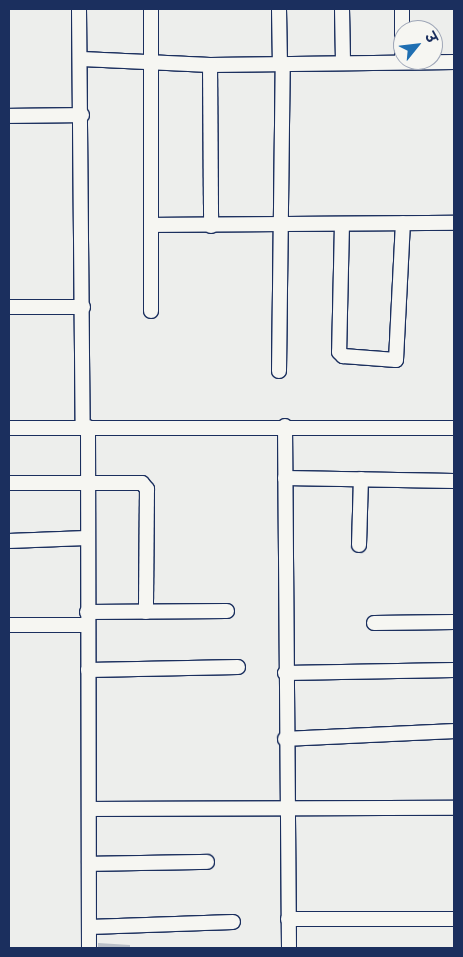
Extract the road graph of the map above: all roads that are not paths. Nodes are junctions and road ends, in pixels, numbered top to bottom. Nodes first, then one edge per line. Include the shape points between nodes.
1 (79, 9) edge
2 (151, 9) edge
3 (280, 9) edge
4 (342, 9) edge
5 (82, 59) junction
6 (393, 62) edge
7 (343, 63) junction
8 (151, 64) junction
9 (281, 64) junction
10 (210, 65) junction
11 (82, 115) junction
12 (9, 116) edge
13 (403, 223) junction
14 (454, 223) edge
15 (342, 224) junction
16 (152, 225) junction
17 (281, 225) junction
18 (211, 226) junction
19 (9, 307) edge
20 (83, 308) junction
21 (151, 311) dead end
22 (279, 371) dead end
23 (285, 426) junction
24 (86, 427) junction
25 (9, 428) edge
26 (454, 428) edge
27 (285, 478) junction
28 (361, 479) junction
29 (454, 481) edge
30 (9, 483) edge
31 (87, 484) junction
32 (86, 538) junction
33 (9, 540) edge
34 (359, 544) dead end
35 (227, 611) dead end
36 (146, 612) junction
37 (87, 619) junction
38 (454, 622) edge
39 (374, 623) dead end
40 (9, 625) edge
41 (238, 667) dead end
42 (88, 670) junction
43 (454, 670) edge
44 (285, 673) junction
45 (454, 731) edge
46 (285, 739) junction
47 (286, 807) junction
48 (454, 808) edge
49 (89, 809) junction
50 (207, 862) dead end
51 (89, 864) junction
52 (454, 919) edge
53 (288, 920) junction
54 (233, 922) dead end
55 (89, 927) junction
56 (89, 948) edge
57 (289, 948) edge

1 - 5 street
2 - 8 street
3 - 9 street
4 - 7 street
5 - 8 street
5 - 11 street
6 - 7 street
7 - 9 street
8 - 10 street
8 - 16 street
9 - 10 street
9 - 17 street
10 - 18 street
11 - 12 street
11 - 20 street
13 - 14 street
13 - 15 street
13 - 15 street via 396,360 343,356 339,352
15 - 17 street
16 - 18 street
16 - 21 street
17 - 18 street
17 - 22 street
19 - 20 street
20 - 24 street
23 - 24 street
23 - 26 street
23 - 27 street
24 - 25 street
24 - 31 street
27 - 28 street
27 - 44 street
28 - 29 street
28 - 34 street
30 - 31 street
31 - 32 street
31 - 36 street via 142,484 147,490
32 - 33 street
32 - 37 street
35 - 36 street
36 - 37 street
37 - 40 street
37 - 42 street
38 - 39 street
41 - 42 street
42 - 49 street
43 - 44 street
44 - 46 street
45 - 46 street
46 - 47 street
47 - 48 street
47 - 49 street
47 - 53 street
49 - 51 street
50 - 51 street
51 - 55 street
52 - 53 street
53 - 57 street
54 - 55 street
55 - 56 street

